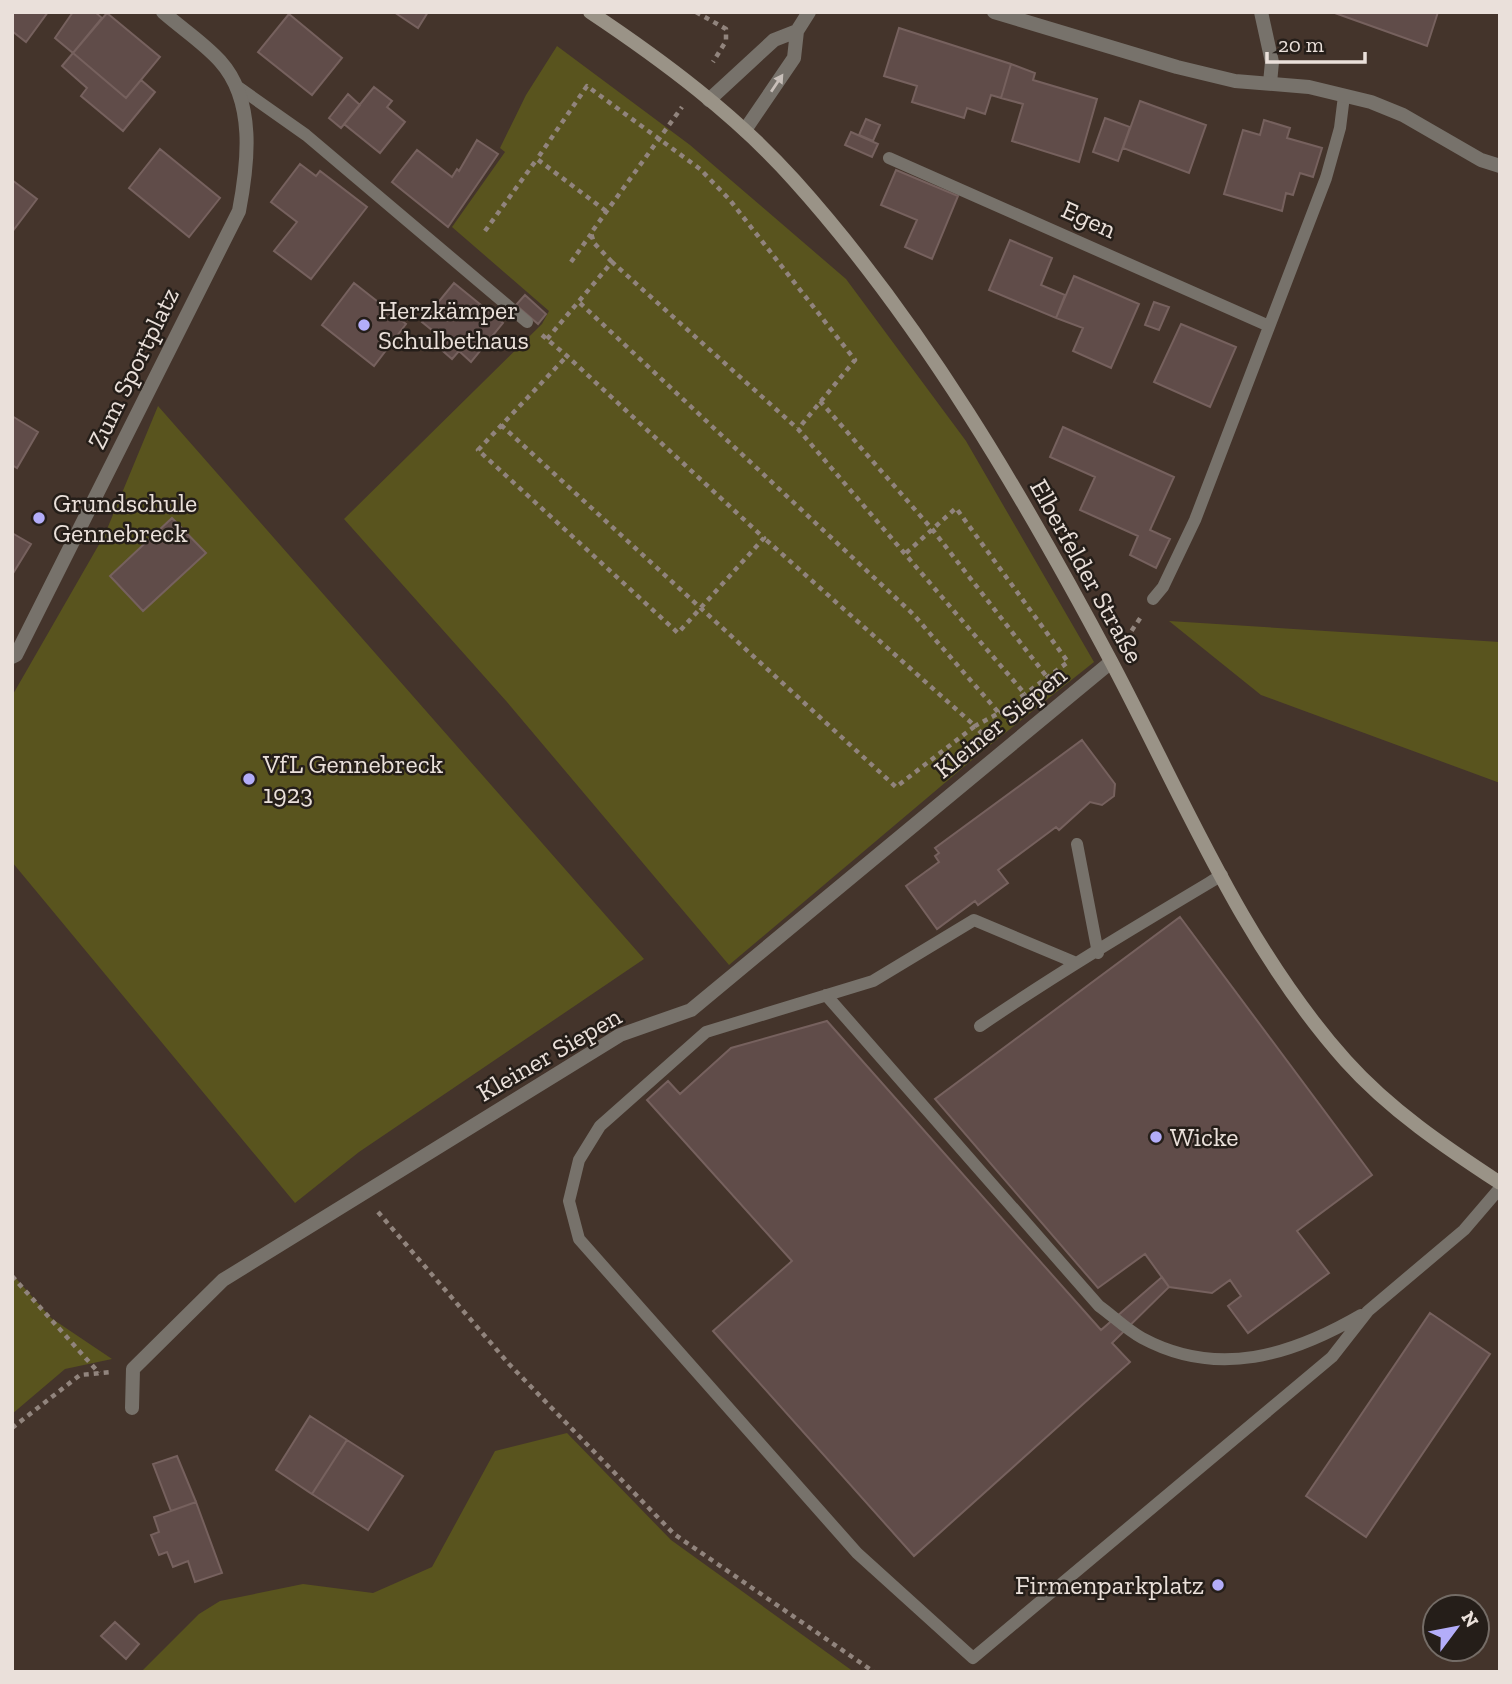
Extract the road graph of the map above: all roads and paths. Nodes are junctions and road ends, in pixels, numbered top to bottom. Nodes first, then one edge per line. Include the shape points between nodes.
1 (163, 12) edge
2 (590, 12) edge
3 (696, 12) edge
4 (810, 12) edge
5 (994, 12) edge
6 (1261, 12) edge
7 (797, 31) junction
8 (726, 41) dead end
9 (1270, 83) junction
10 (238, 87) junction
11 (695, 90) junction
12 (1344, 96) junction
13 (709, 100) junction
14 (745, 130) junction
15 (659, 137) junction
16 (889, 158) dead end
17 (537, 159) junction
18 (1500, 166) edge
19 (606, 211) junction
20 (485, 231) dead end
21 (592, 233) junction
22 (570, 262) dead end
23 (612, 262) junction
24 (580, 303) junction
25 (527, 322) joint
26 (1269, 326) junction
27 (547, 339) junction
28 (567, 356) junction
29 (821, 401) junction
30 (501, 425) junction
31 (798, 429) junction
32 (932, 529) junction
33 (764, 538) junction
34 (906, 553) junction
35 (1153, 599) joint
36 (702, 608) junction
37 (12, 657) edge
38 (1111, 662) junction
39 (1047, 677) junction
40 (1025, 694) junction
41 (999, 713) junction
42 (975, 726) junction
43 (1000, 753) junction
44 (1077, 844) dead end
45 (1222, 875) junction
46 (1098, 953) junction
47 (1074, 962) junction
48 (826, 995) junction
49 (980, 1026) dead end
50 (1500, 1186) edge
51 (363, 1195) junction
52 (12, 1276) edge
53 (1368, 1311) junction
54 (132, 1369) junction
55 (99, 1373) junction
56 (132, 1408) dead end
57 (12, 1428) edge
58 (874, 1672) edge

1 - 10 street, Zum Sportplatz via 220,61
2 - 11 main road, Elberfelder Straße
3 - 8 path via 726,29
4 - 7 street
5 - 9 street via 1177,67 1235,81
6 - 9 street via 1272,62
7 - 13 street via 774,40
14 -> 7 street via 794,58
9 - 12 street
10 - 25 lane, Zum Sportplatz via 306,135
10 - 37 street, Zum Sportplatz via 247,171 239,211 74,543
11 - 13 main road, Elberfelder Straße
11 - 15 path
12 - 18 street via 1403,115 1449,144
12 - 26 lane via 1326,178
13 - 14 main road, Elberfelder Straße
14 - 38 main road, Elberfelder Straße via 835,228 956,396
15 - 17 path via 587,86
15 - 19 path
15 - 29 path via 729,199 855,360
16 - 26 lane, Egen
17 - 19 path
17 - 20 path
19 - 21 path
21 - 22 path
21 - 23 path via 594,243
23 - 24 path
23 - 31 path
24 - 27 path
24 - 41 path via 913,614
25 - 27 path
26 - 35 lane via 1195,520
27 - 28 path
28 - 30 path
28 - 33 path
29 - 31 path
29 - 32 path
30 - 36 path
30 - 36 path via 478,450 678,633
31 - 34 path
32 - 34 path
32 - 39 path
32 - 39 path via 956,508 1068,662
33 - 36 path
33 - 42 path
34 - 40 path
35 - 38 path
36 - 42 path via 896,787
38 - 43 street, Kleiner Siepen
38 - 45 main road, Elberfelder Straße
39 - 40 path
40 - 41 path
41 - 42 path
42 - 43 path
43 - 51 street, Kleiner Siepen via 691,1010 620,1035
44 - 46 lane
45 - 46 lane
45 - 50 main road, Elberfelder Straße via 1282,978 1347,1062 1414,1124
46 - 47 lane
47 - 48 lane via 974,920 873,981
47 - 49 lane
48 - 53 lane via 1099,1306 1142,1338 1185,1354 1229,1360 1278,1354 1318,1340
48 - 53 lane via 706,1032 600,1126 579,1160 569,1200 579,1239 857,1553 973,1658 1332,1357
50 - 53 lane via 1464,1230
51 - 54 street, Kleiner Siepen via 223,1280
51 - 58 path via 509,1364 674,1534
52 - 55 path
54 - 55 path
54 - 56 street
55 - 57 path via 80,1375

